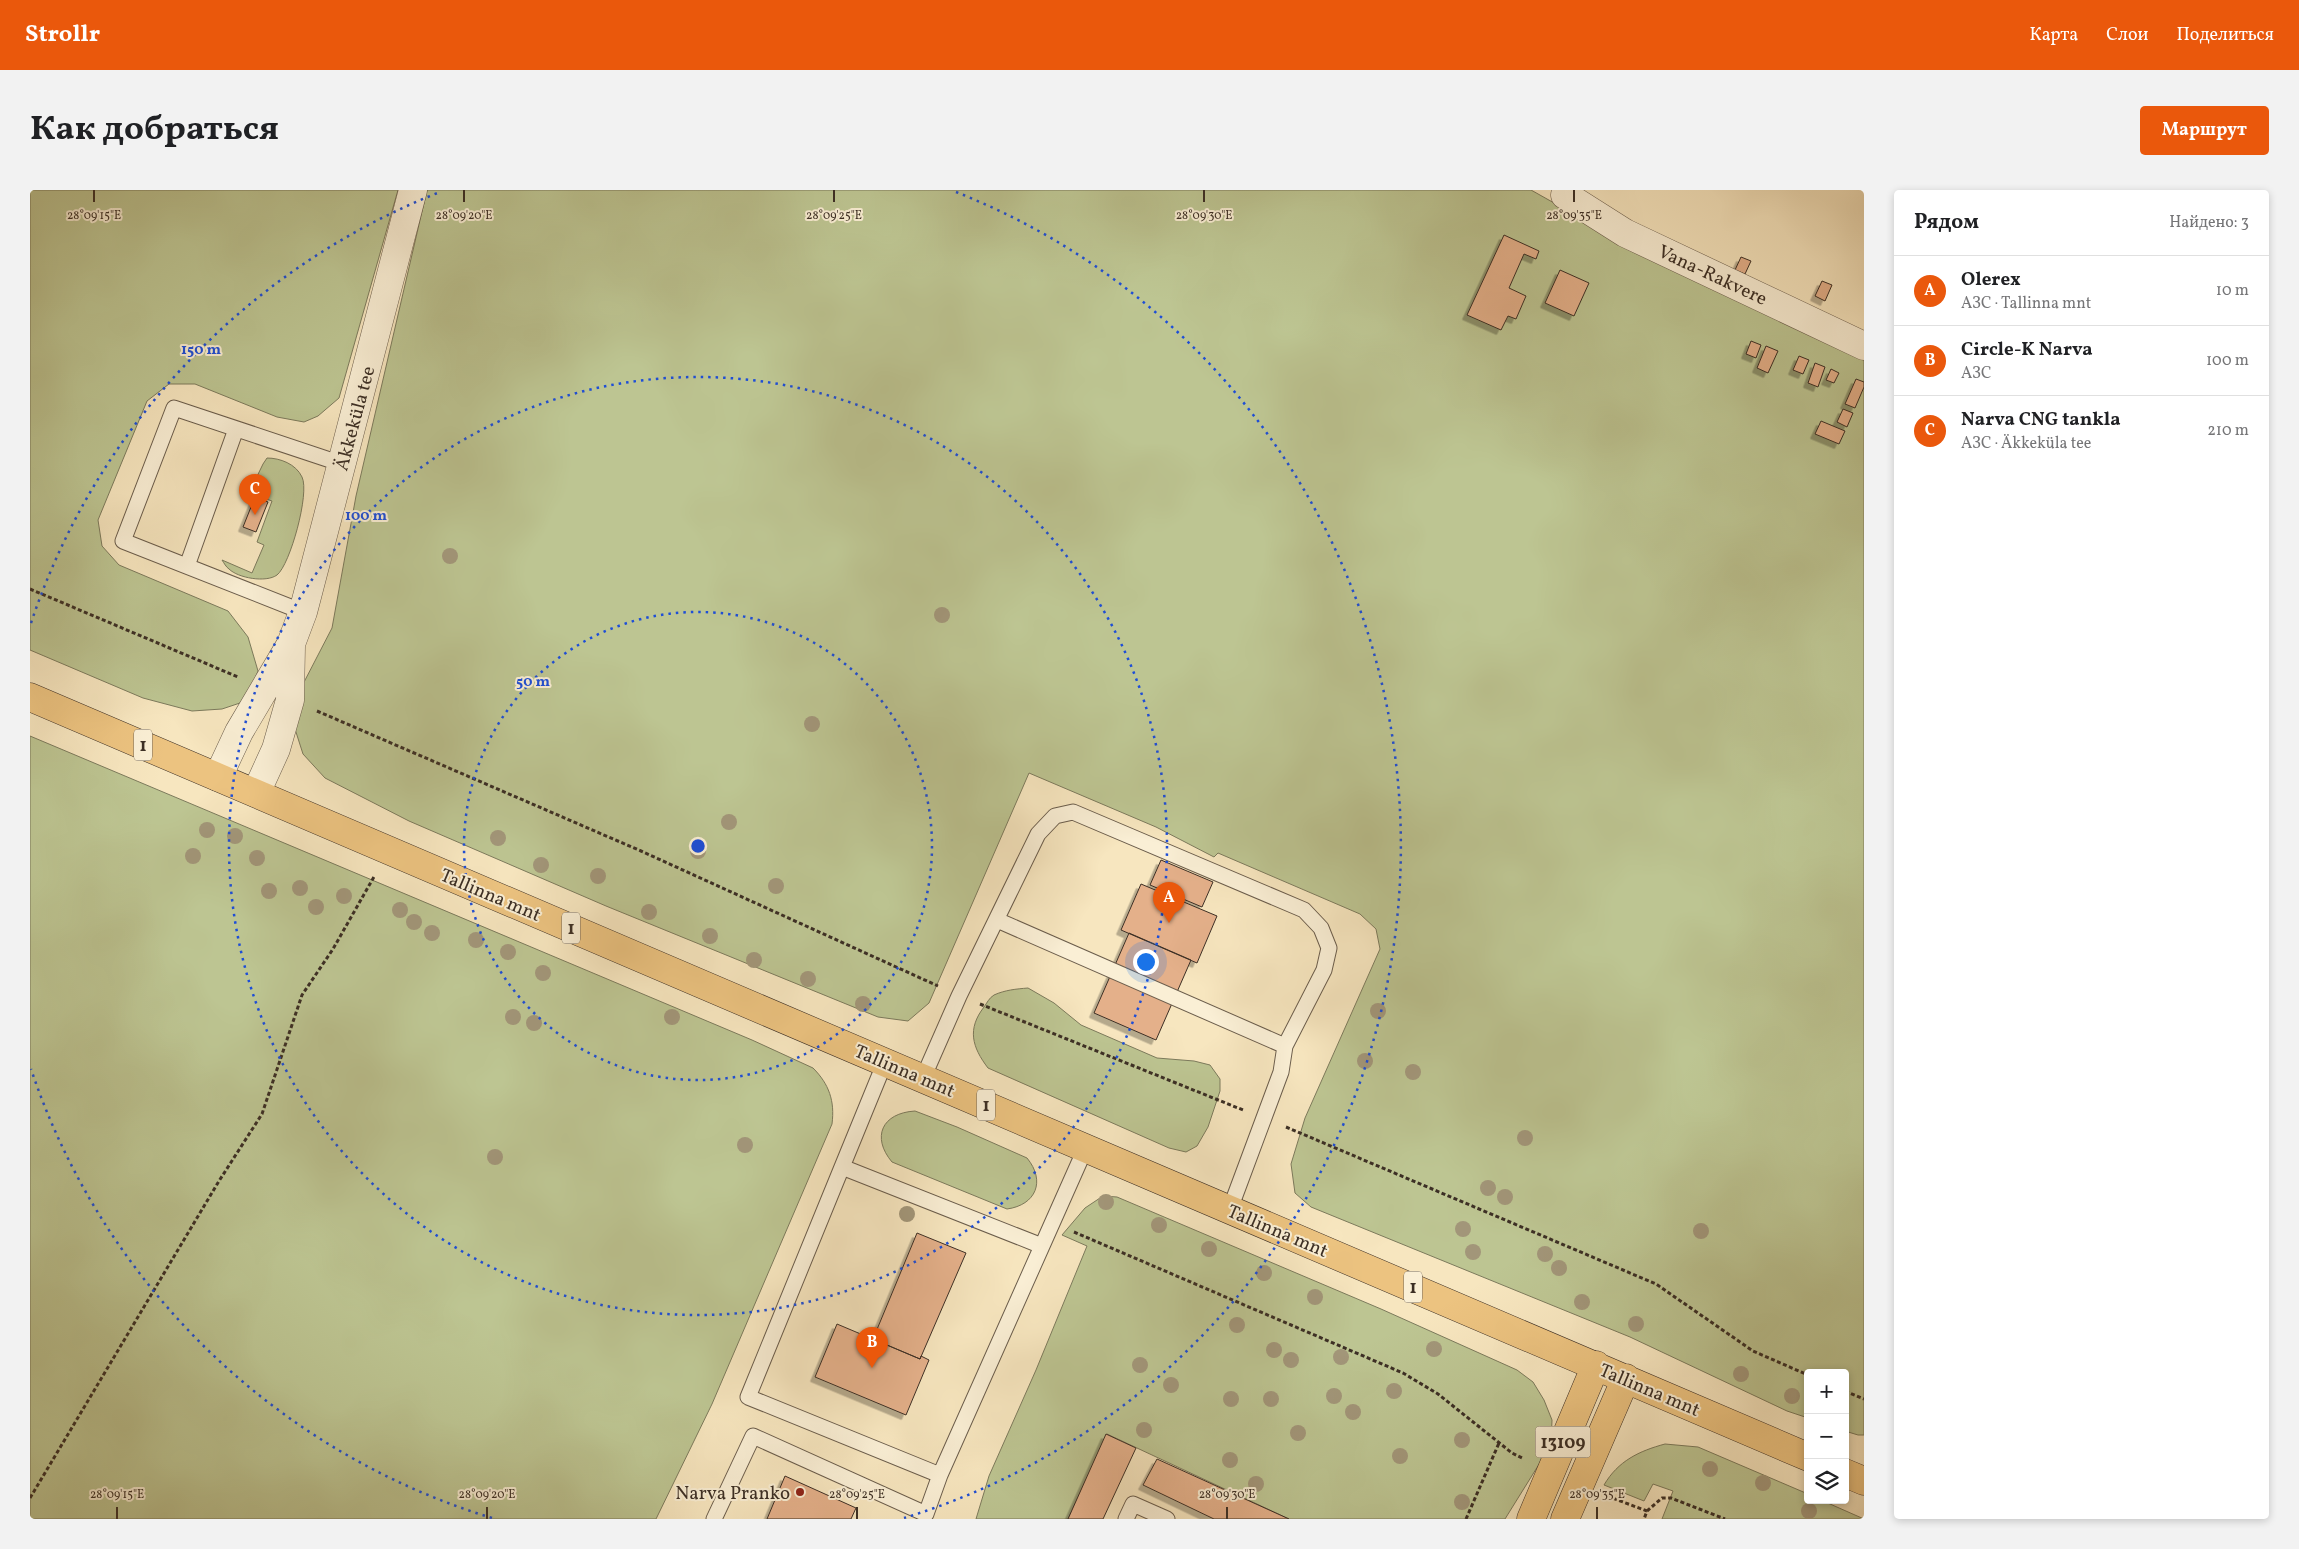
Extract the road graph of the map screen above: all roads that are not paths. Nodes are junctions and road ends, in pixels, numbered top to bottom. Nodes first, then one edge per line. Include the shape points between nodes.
1 (413, 190) edge
2 (1565, 196) dead end
3 (1864, 346) edge
4 (236, 429) junction
5 (342, 464) junction
6 (186, 566) junction
7 (303, 612) junction
8 (291, 644) junction
9 (30, 697) edge
10 (218, 777) junction
11 (256, 793) junction
12 (998, 920) junction
13 (1285, 1046) junction
14 (885, 1062) junction
15 (923, 1078) junction
16 (1086, 1148) junction
17 (842, 1167) junction
18 (1230, 1209) junction
19 (1042, 1246) junction
20 (1596, 1365) junction
21 (1626, 1378) junction
22 (1804, 1455) edge
23 (940, 1475) junction
24 (1849, 1475) edge
25 (1864, 1481) edge
26 (924, 1516) edge
27 (714, 1519) edge
28 (1126, 1519) edge
29 (1167, 1519) edge
30 (1531, 1519) edge
31 (1565, 1519) edge

1 - 5 street, Äkkeküla tee
2 - 3 street, Vana-Rakvere via 1625,233
4 - 5 lane
4 - 6 lane
4 - 6 lane via 174,408 123,541
5 - 7 street, Äkkeküla tee
6 - 7 lane
7 - 8 street, Äkkeküla tee
8 - 10 street, Äkkeküla tee via 239,732
8 - 11 street, Äkkeküla tee via 290,700 276,749
9 - 10 highway, Tallinna mnt / 1
10 - 11 highway, Tallinna mnt / 1
11 - 14 highway, Tallinna mnt / 1
12 - 13 lane
12 - 13 lane via 1038,834 1055,816 1073,812 1304,910 1321,928 1329,948 1324,970
12 - 15 lane via 959,996
13 - 18 lane via 1281,1072
14 - 15 highway, Tallinna mnt / 1
14 - 17 lane
15 - 16 highway, Tallinna mnt / 1
16 - 18 highway, Tallinna mnt / 1
16 - 19 lane
17 - 19 lane
17 - 23 lane via 748,1397
18 - 20 highway, Tallinna mnt / 1
19 - 23 lane
20 - 21 highway, Tallinna mnt / 1
20 - 30 highway, 13109
21 - 22 highway, Tallinna mnt / 1
21 - 31 highway, 13109
23 - 26 lane
24 - 25 highway
26 - 27 lane via 753,1436
28 - 29 lane via 1133,1504

